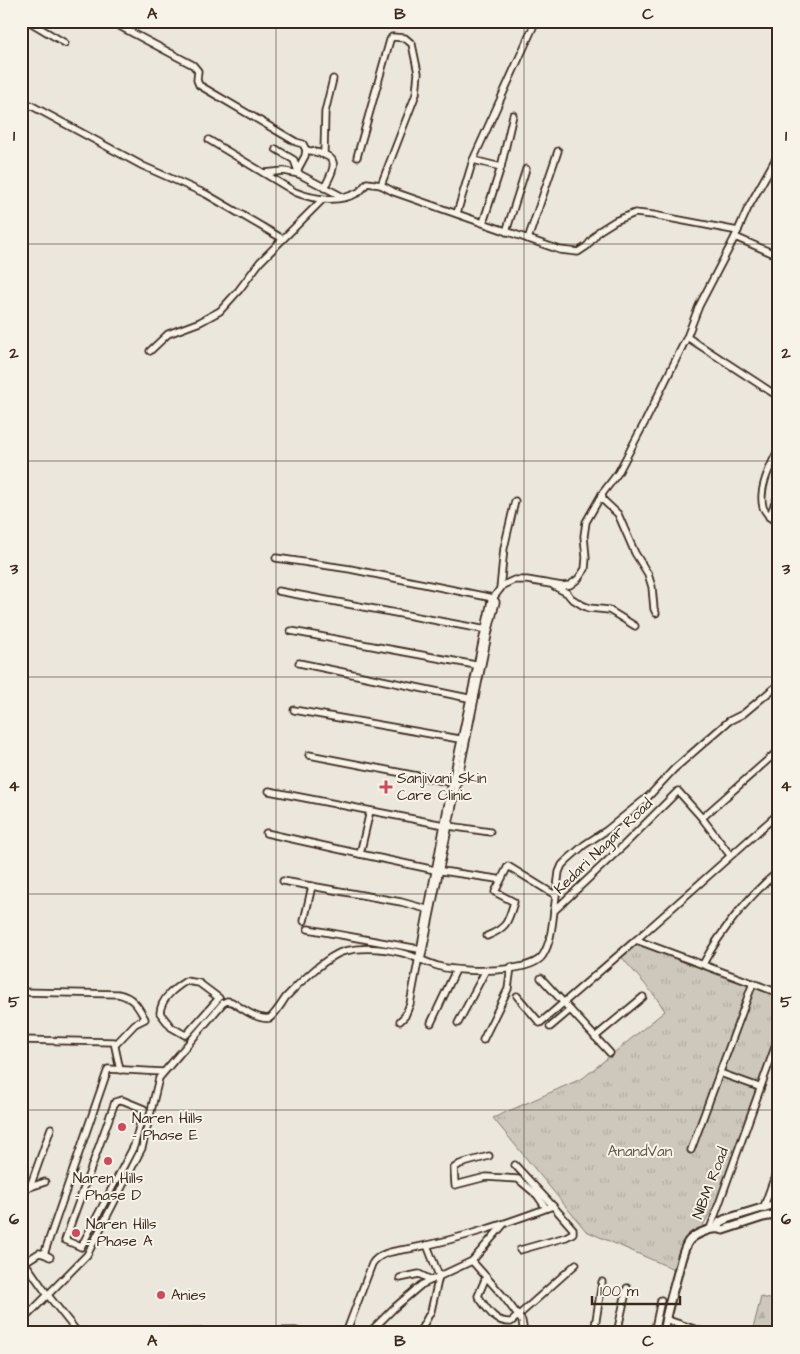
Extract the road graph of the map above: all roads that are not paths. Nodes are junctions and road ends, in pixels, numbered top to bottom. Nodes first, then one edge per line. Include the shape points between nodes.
1 (28, 21) edge
2 (110, 21) edge
3 (534, 26) dead end
4 (65, 44) dead end
5 (333, 79) dead end
6 (21, 100) edge
7 (513, 116) dead end
8 (209, 140) dead end
9 (276, 149) dead end
10 (306, 150) junction
11 (558, 151) dead end
12 (324, 153) junction
13 (779, 154) edge
14 (357, 157) dead end
15 (472, 160) junction
16 (501, 167) junction
17 (526, 169) dead end
18 (299, 172) junction
19 (264, 173) junction
20 (381, 185) junction
21 (324, 188) junction
22 (343, 197) junction
23 (322, 200) junction
24 (457, 213) junction
25 (482, 224) junction
26 (506, 232) junction
27 (736, 234) junction
28 (283, 239) junction
29 (528, 240) junction
30 (779, 256) edge
31 (687, 337) junction
32 (150, 351) dead end
33 (779, 397) edge
34 (779, 448) edge
35 (602, 494) junction
36 (779, 494) edge
37 (515, 501) dead end
38 (769, 517) junction
39 (779, 526) edge
40 (276, 558) dead end
41 (548, 583) junction
42 (500, 589) junction
43 (278, 591) dead end
44 (494, 598) junction
45 (656, 613) dead end
46 (635, 626) dead end
47 (487, 630) junction
48 (291, 631) dead end
49 (299, 663) dead end
50 (480, 666) junction
51 (779, 684) edge
52 (472, 699) junction
53 (294, 710) dead end
54 (464, 740) junction
55 (779, 750) edge
56 (309, 755) dead end
57 (455, 783) junction
58 (269, 791) dead end
59 (370, 810) junction
60 (779, 813) edge
61 (702, 818) junction
62 (446, 825) junction
63 (266, 832) dead end
64 (490, 832) dead end
65 (360, 854) junction
66 (730, 855) junction
67 (438, 871) junction
68 (779, 871) edge
69 (496, 879) dead end
70 (283, 881) dead end
71 (312, 886) junction
72 (555, 895) junction
73 (430, 910) junction
74 (554, 911) junction
75 (304, 921) dead end
76 (308, 928) dead end
77 (487, 936) dead end
78 (636, 940) junction
79 (419, 949) junction
80 (419, 959) junction
81 (703, 964) junction
82 (511, 967) junction
83 (456, 970) junction
84 (486, 970) junction
85 (541, 978) dead end
86 (753, 983) junction
87 (21, 992) edge
88 (779, 993) edge
89 (517, 996) dead end
90 (643, 997) dead end
91 (564, 1003) junction
92 (570, 1010) junction
93 (210, 1013) junction
94 (400, 1021) dead end
95 (431, 1023) dead end
96 (458, 1023) dead end
97 (550, 1027) dead end
98 (779, 1036) edge
99 (595, 1037) junction
100 (21, 1040) edge
101 (483, 1040) dead end
102 (116, 1044) junction
103 (610, 1053) dead end
104 (120, 1070) junction
105 (164, 1072) junction
106 (720, 1073) junction
107 (759, 1087) junction
108 (50, 1128) dead end
109 (691, 1150) dead end
110 (488, 1156) dead end
111 (515, 1165) dead end
112 (779, 1165) edge
113 (45, 1182) dead end
114 (30, 1187) junction
115 (21, 1190) edge
116 (104, 1203) junction
117 (779, 1203) edge
118 (112, 1207) junction
119 (549, 1207) junction
120 (763, 1209) junction
121 (779, 1214) edge
122 (503, 1224) junction
123 (713, 1228) junction
124 (428, 1246) junction
125 (520, 1250) dead end
126 (23, 1259) edge
127 (472, 1261) junction
128 (576, 1264) dead end
129 (439, 1276) junction
130 (486, 1277) junction
131 (400, 1278) dead end
132 (431, 1280) junction
133 (602, 1282) dead end
134 (627, 1288) dead end
135 (48, 1294) junction
136 (661, 1300) dead end
137 (518, 1315) junction
138 (665, 1319) junction
139 (21, 1322) edge
140 (221, 1332) edge
141 (335, 1332) edge
142 (78, 1333) edge
143 (120, 1333) edge
144 (302, 1333) edge
145 (328, 1333) edge
146 (346, 1333) edge
147 (369, 1333) edge
148 (418, 1333) edge
149 (524, 1333) edge
150 (594, 1333) edge
151 (617, 1333) edge
152 (654, 1333) edge
153 (663, 1333) edge
154 (706, 1333) edge

1 - 4 street
2 - 10 street via 193,65 198,71 199,85 303,144
3 - 15 street
5 - 12 street via 325,112
6 - 28 street via 143,166 206,194
7 - 16 street
8 - 19 street
9 - 18 street via 294,160
10 - 12 street
10 - 18 street
11 - 29 street
12 - 21 street via 333,160 334,166
13 - 27 street
14 - 20 street via 390,40 392,37 405,38 412,44 418,73 416,94
15 - 16 street
15 - 24 street
16 - 25 street
17 - 26 street
18 - 19 street
18 - 21 street
19 - 23 street via 295,192
20 - 22 street via 367,183 361,192
20 - 24 street
21 - 22 street
22 - 23 street
23 - 28 street
24 - 25 street
25 - 26 street
26 - 29 street
27 - 29 street via 635,213 600,231 578,252
27 - 30 street
27 - 31 street
28 - 32 street via 220,311 168,334
31 - 33 street
31 - 35 street via 622,465
34 - 38 street via 767,473 763,494 763,507
35 - 41 street via 586,522 585,569 570,585
35 - 45 street via 603,500 618,514 648,574
36 - 38 street
37 - 42 street via 504,548
38 - 39 street
40 - 44 street via 350,569
41 - 42 street via 514,580
41 - 46 street via 582,605 609,610
42 - 44 street
43 - 47 street
44 - 47 street via 496,602
47 - 50 street
48 - 50 street
49 - 52 street
50 - 52 street
51 - 72 street via 674,769 649,796 567,860 559,872
52 - 54 street
53 - 54 street
54 - 57 street
55 - 61 street
56 - 57 street
57 - 62 street
58 - 59 street
59 - 62 street
59 - 65 street
60 - 66 street
61 - 66 street
61 - 74 street, Kedari Nagar Road via 678,791
62 - 64 street
62 - 67 street
63 - 65 street
65 - 67 street
66 - 78 street
67 - 69 street
67 - 73 street
68 - 81 street via 749,901
70 - 71 street
71 - 73 street
71 - 75 street
72 - 74 street
72 - 77 street via 508,866 495,892 514,902 507,924
73 - 79 street
73 - 80 street
74 - 82 street, Kedari Nagar Road via 552,930 543,956 529,965
76 - 79 street
78 - 81 street
78 - 91 street
79 - 80 street
80 - 83 street, Kedari Nagar Road
80 - 93 street, Kedari Nagar Road via 384,950 347,950 328,959 290,993 270,1018 258,1017 227,1001
80 - 94 street via 410,1004
81 - 86 street
82 - 84 street, Kedari Nagar Road
82 - 101 street via 508,989
83 - 84 street, Kedari Nagar Road
83 - 95 street
84 - 96 street
85 - 91 street
86 - 88 street
86 - 106 street
87 - 102 street via 127,996 136,1002 145,1019 135,1024
89 - 91 street via 540,1022
90 - 99 street
91 - 92 street
92 - 97 street
92 - 99 street
93 - 93 street via 218,998 192,981 173,989 160,1013 171,1027 185,1035
93 - 105 street, Kedari Nagar Road
98 - 107 street, NIBM Road
99 - 103 street
100 - 102 street via 106,1041
102 - 104 street
104 - 105 street
104 - 126 street via 108,1069 47,1255 36,1253
105 - 118 street, Kedari Nagar Road via 156,1084 142,1148
106 - 107 street
106 - 109 street
107 - 123 street, NIBM Road
108 - 114 street
110 - 119 street via 454,1168 455,1185 486,1178 518,1179
111 - 119 street
112 - 120 street
113 - 114 street
114 - 115 street
116 - 116 street via 81,1247 65,1240 115,1102 122,1100 144,1108 134,1146
116 - 118 street
117 - 120 street
118 - 135 street, Kedari Nagar Road via 87,1255
119 - 122 street
119 - 125 street via 570,1224 573,1233
120 - 123 street via 726,1219
121 - 123 street via 723,1230
122 - 124 street
122 - 127 street
123 - 138 street, NIBM Road via 690,1240
124 - 129 street
124 - 146 street via 376,1258
126 - 135 street
127 - 129 street
127 - 130 street
128 - 137 street
129 - 132 street
129 - 148 street via 431,1310
130 - 137 street
130 - 137 street via 478,1296 497,1320 510,1322
131 - 132 street via 419,1274
132 - 147 street via 406,1296
133 - 150 street
134 - 151 street
135 - 139 street, Kedari Nagar Road
135 - 142 street
136 - 152 street
137 - 149 street
138 - 153 street, NIBM Road
138 - 154 street
140 - 143 street
140 - 144 street
141 - 145 street

